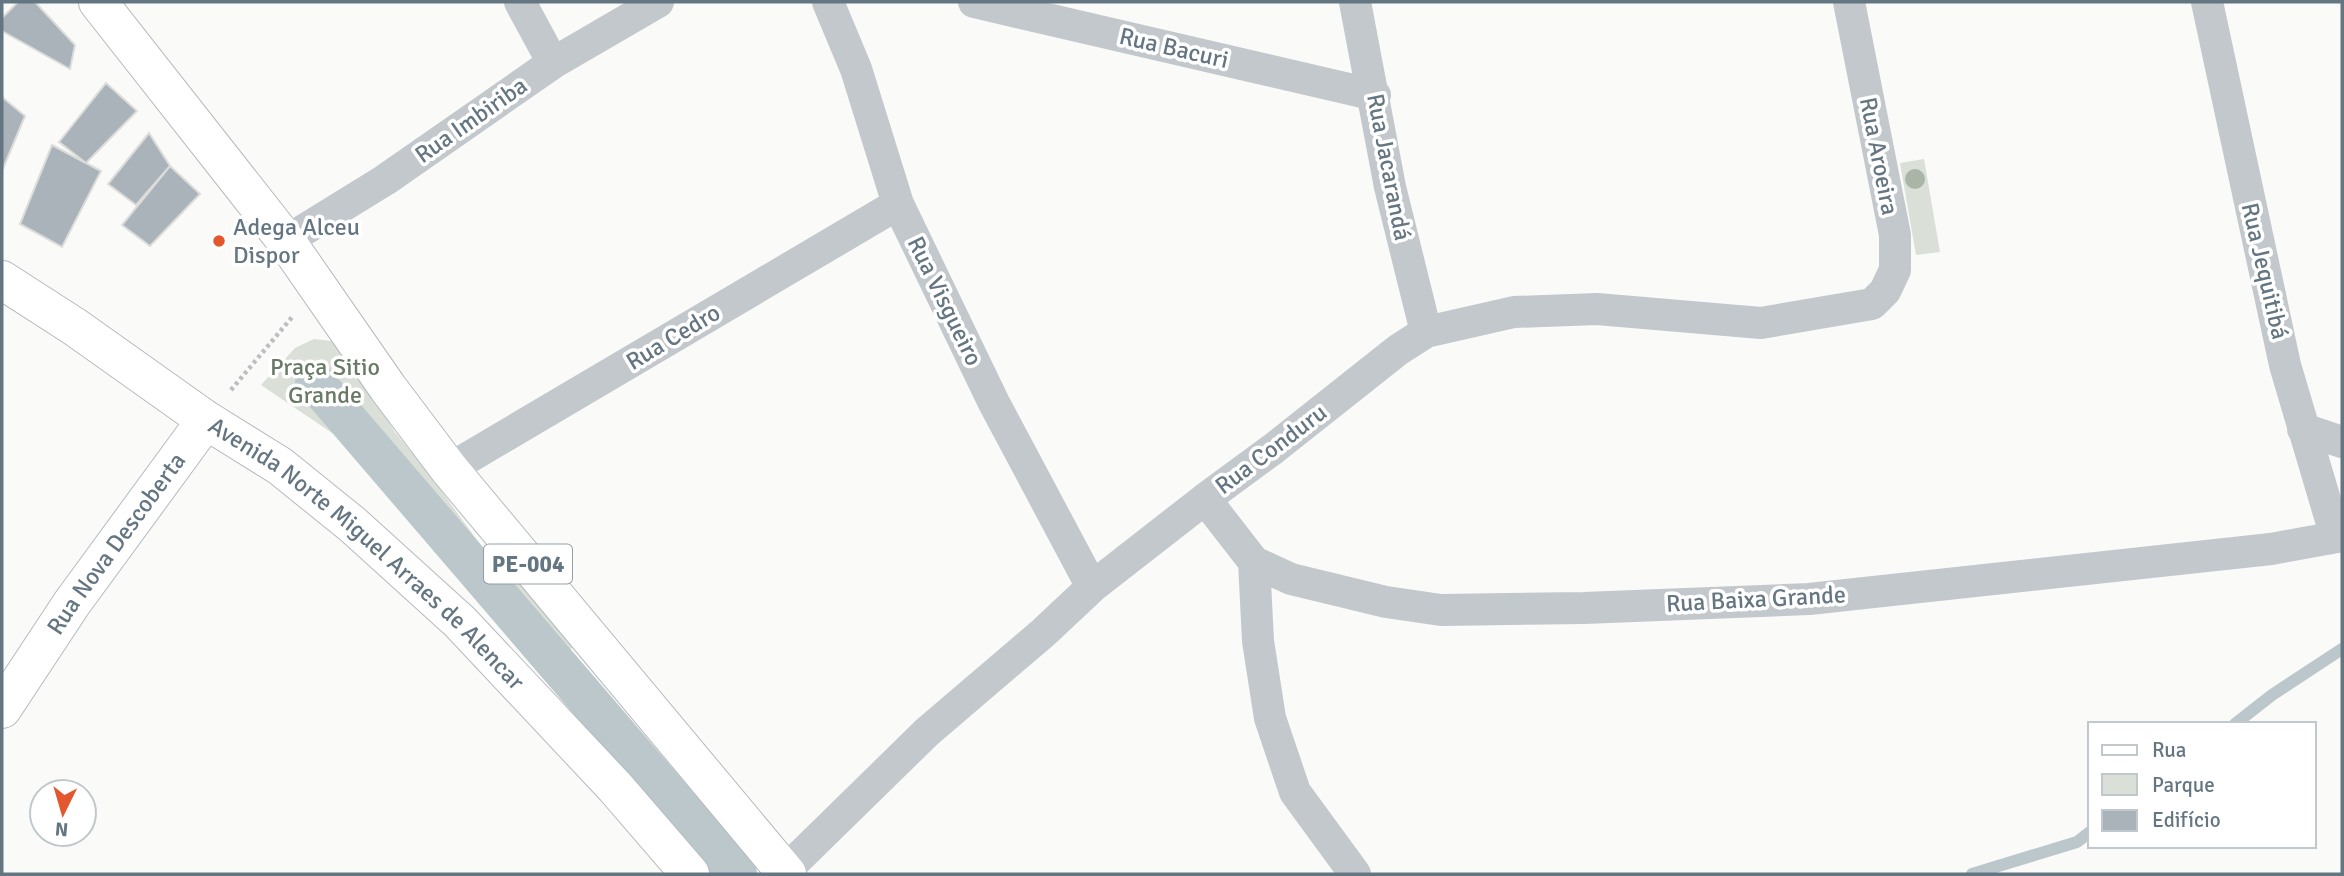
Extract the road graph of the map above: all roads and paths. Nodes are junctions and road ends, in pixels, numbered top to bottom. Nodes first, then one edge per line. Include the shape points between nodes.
1 (98, 2) edge
2 (520, 2) edge
3 (658, 2) edge
4 (828, 2) edge
5 (974, 2) edge
6 (1355, 2) edge
7 (1849, 2) edge
8 (2207, 2) edge
9 (553, 63) junction
10 (1375, 95) junction
11 (898, 204) junction
12 (286, 241) junction
13 (2, 280) edge
14 (318, 284) junction
15 (1872, 304) joint
16 (1426, 332) junction
17 (206, 420) junction
18 (2304, 429) junction
19 (2342, 442) edge
20 (449, 469) junction
21 (1205, 499) junction
22 (2339, 537) edge
23 (1254, 562) junction
24 (1092, 587) junction
25 (2, 709) edge
26 (785, 873) edge
27 (690, 874) edge
28 (1355, 874) edge

1 - 12 main road, PE-004
2 - 9 street
3 - 9 street, Rua Imbiriba
4 - 11 street, Rua Visgueiro via 856,69
5 - 10 street, Rua Bacuri
6 - 10 street, Rua Jacarandá
7 - 15 street, Rua Aroeira via 1895,235 1895,270
8 - 18 street, Rua Jequitibá via 2282,352
9 - 12 street, Rua Imbiriba via 385,180
10 - 16 street, Rua Jacarandá via 1390,187
11 - 20 street, Rua Cedro
11 - 24 street, Rua Visgueiro via 994,402
12 - 14 main road, PE-004
13 - 17 main road, Avenida Norte Miguel Arraes de Alencar
14 - 17 path
14 - 20 main road, PE-004
15 - 16 street, Rua Conduru via 1761,323 1597,309 1514,312
16 - 21 street, Rua Conduru
17 - 25 main road, Rua Nova Descoberta via 72,603
17 - 27 main road, Avenida Norte Miguel Arraes de Alencar via 280,466 460,622
18 - 19 street
18 - 22 street, Rua Jequitibá
20 - 26 main road, PE-004
21 - 23 street, Rua Baixa Grande
21 - 24 street, Rua Conduru
22 - 23 street, Rua Baixa Grande via 2271,549 1809,599 1584,608 1441,610 1291,579
23 - 28 street via 1258,641 1270,718 1295,792
24 - 26 street, Rua Conduru via 927,732

